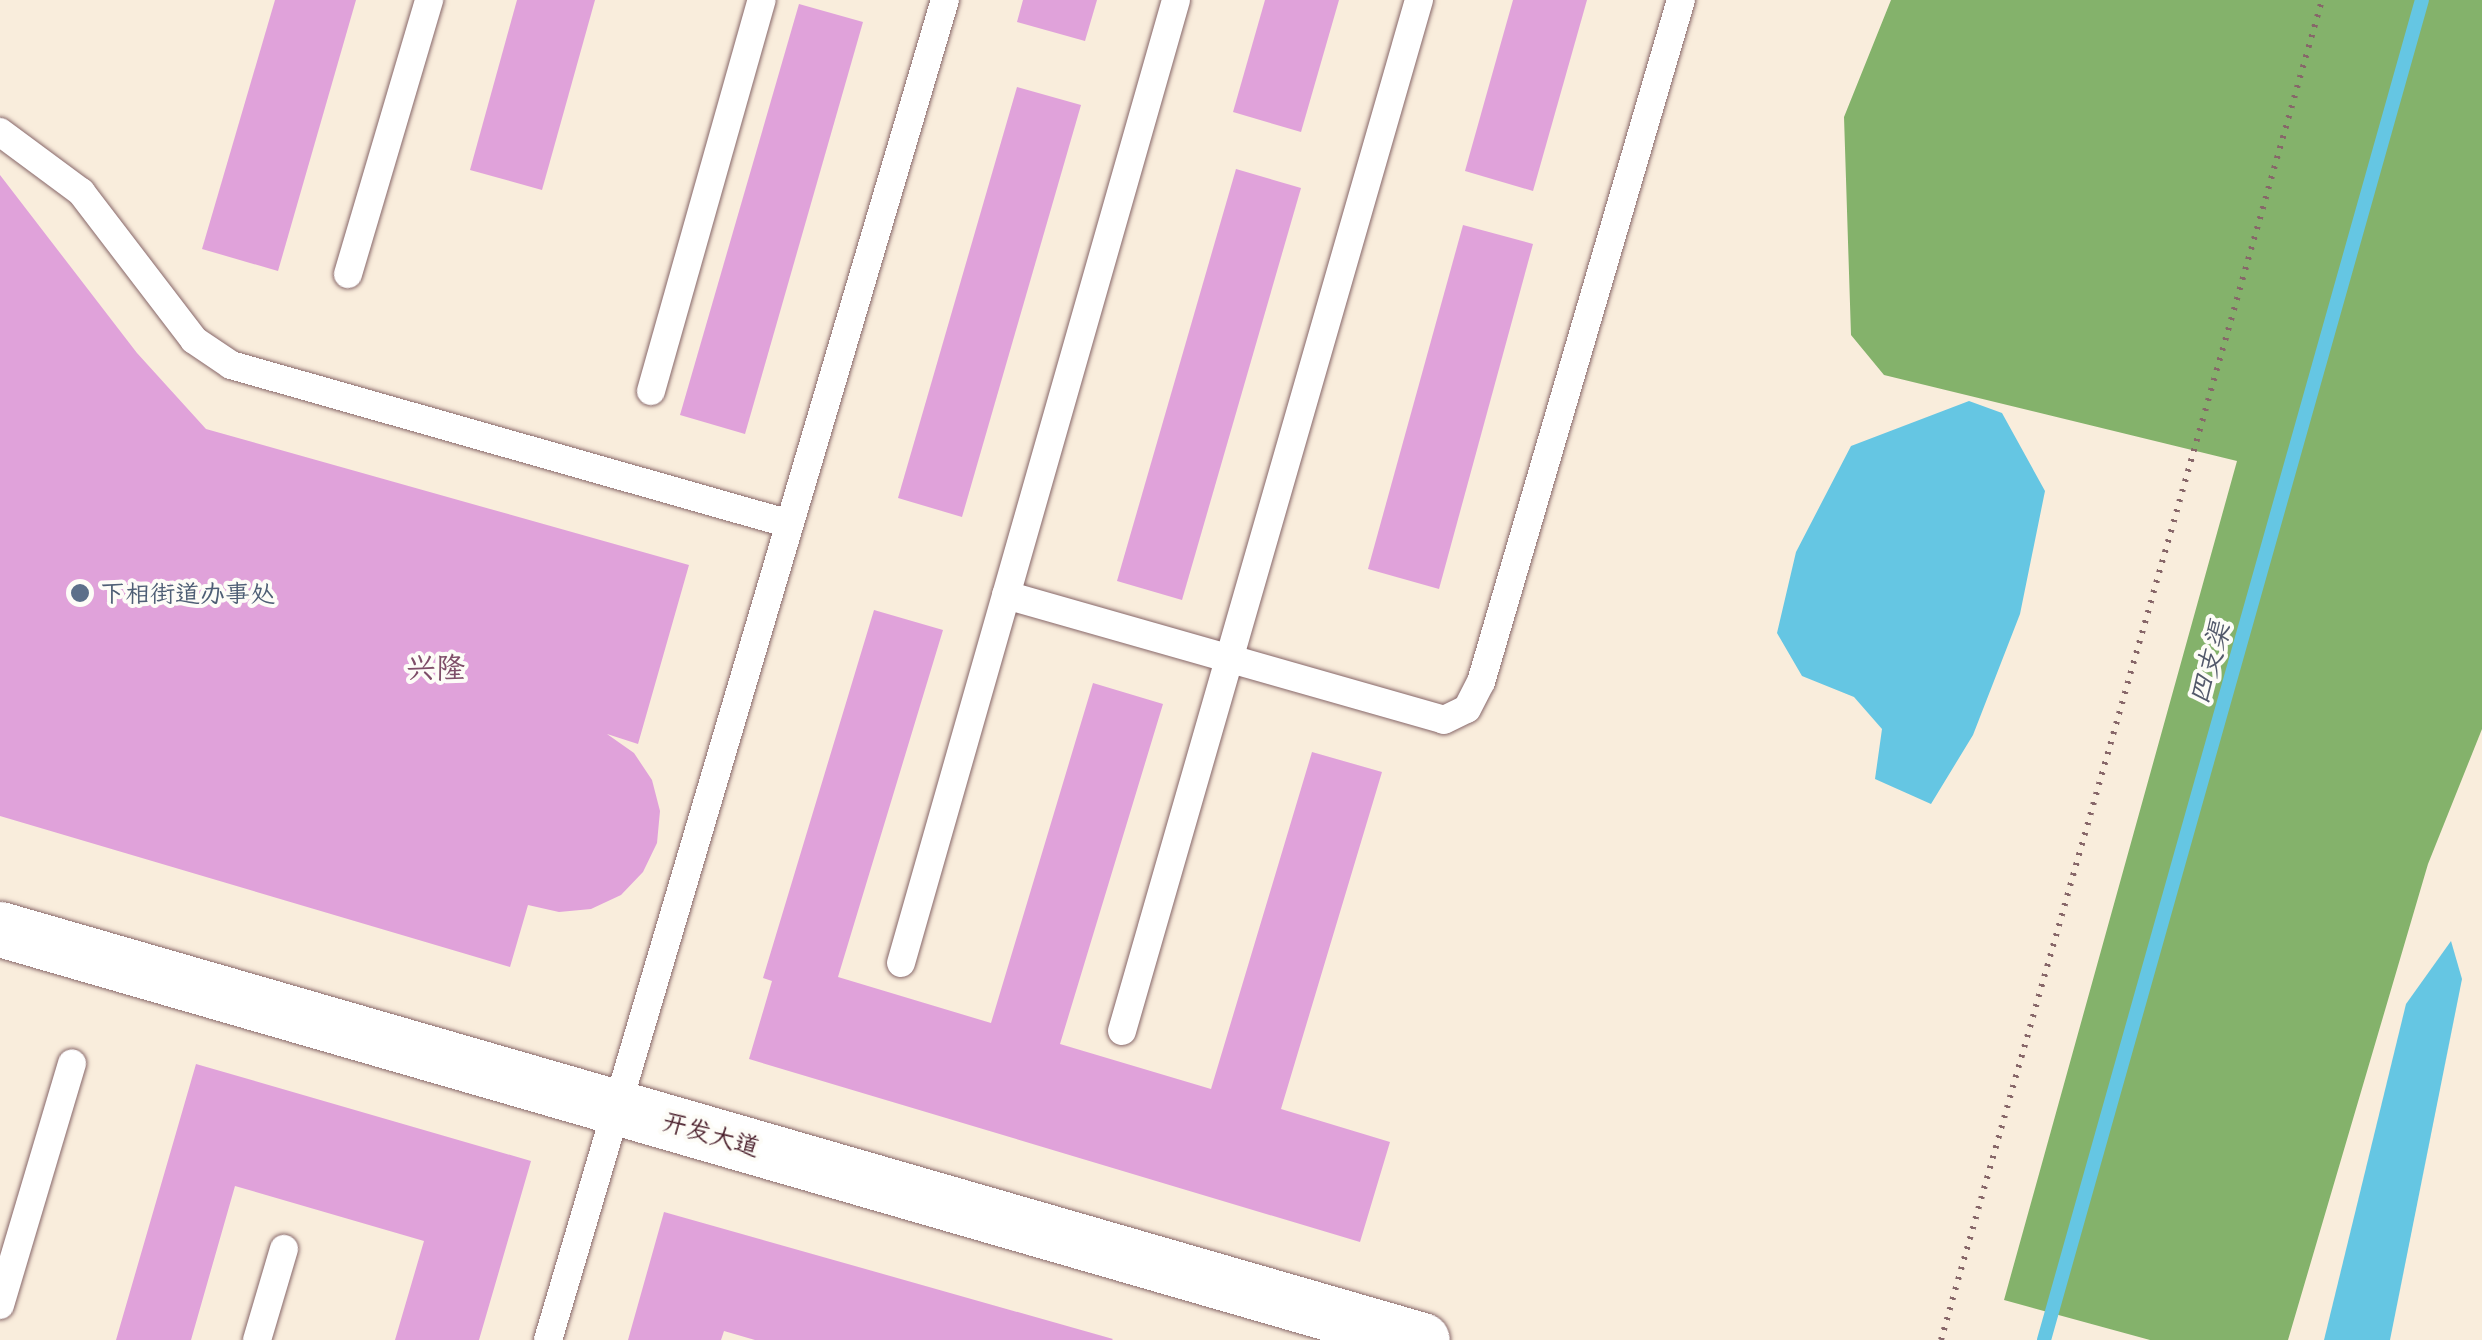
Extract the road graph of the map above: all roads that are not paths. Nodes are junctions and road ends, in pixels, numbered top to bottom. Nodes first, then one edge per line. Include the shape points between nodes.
1 (428, 0) edge
2 (762, 0) edge
3 (945, 0) edge
4 (1176, 0) edge
5 (1419, 0) edge
6 (1681, 0) edge
7 (0, 132) edge
8 (348, 274) dead end
9 (651, 391) dead end
10 (790, 524) junction
11 (1006, 595) junction
12 (1229, 659) junction
13 (0, 929) edge
14 (901, 963) dead end
15 (1122, 1031) dead end
16 (72, 1064) dead end
17 (618, 1107) junction
18 (284, 1249) dead end
19 (0, 1305) edge
20 (257, 1340) edge
21 (548, 1340) edge
22 (1422, 1340) edge

1 - 8 lane
2 - 9 lane
3 - 10 lane
4 - 11 lane
5 - 12 lane
6 - 12 lane via 1481,682 1467,709 1444,720
7 - 10 lane via 80,192 194,340 231,366
10 - 17 lane
11 - 12 lane
11 - 14 lane
12 - 15 lane
13 - 17 street, 开发大道
16 - 19 lane
17 - 21 lane
17 - 22 street, 开发大道
18 - 20 lane

